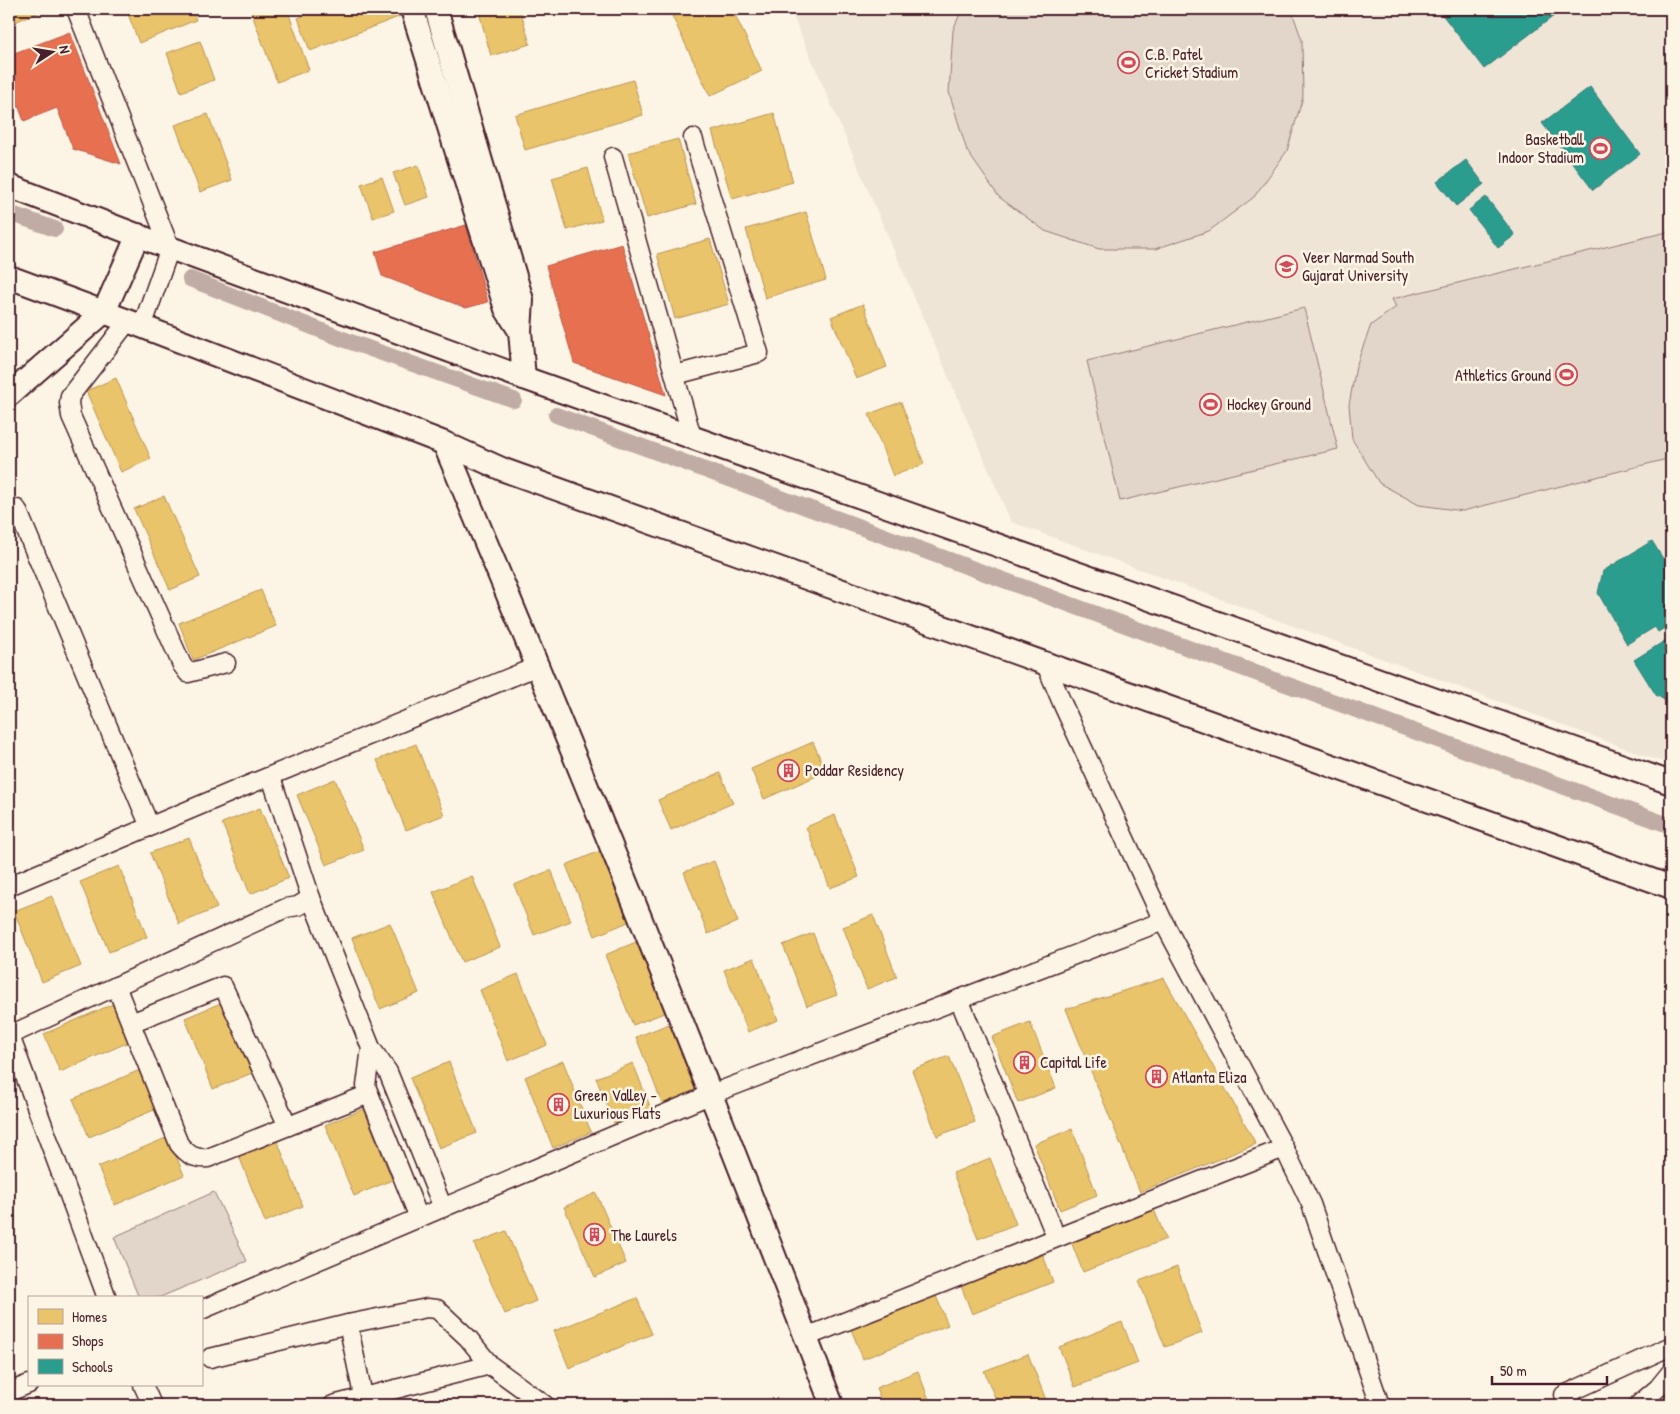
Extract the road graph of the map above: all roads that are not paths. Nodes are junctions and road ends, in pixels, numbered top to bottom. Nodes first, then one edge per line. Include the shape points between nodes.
1 (76, 9) edge
2 (412, 9) edge
3 (436, 9) edge
4 (693, 138) dead end
5 (613, 157) dead end
6 (9, 186) edge
7 (138, 235) junction
8 (170, 248) junction
9 (9, 277) edge
10 (104, 312) junction
11 (135, 324) junction
12 (520, 331) junction
13 (675, 375) junction
14 (524, 378) junction
15 (9, 394) edge
16 (692, 437) junction
17 (444, 443) junction
18 (17, 509) dead end
19 (226, 663) dead end
20 (1046, 664) junction
21 (538, 666) junction
22 (271, 777) junction
23 (1671, 782) edge
24 (150, 828) junction
25 (9, 886) edge
26 (1671, 887) edge
27 (311, 898) junction
28 (1163, 921) junction
29 (116, 986) junction
30 (959, 1000) junction
31 (131, 1023) junction
32 (9, 1034) edge
33 (370, 1048) junction
34 (369, 1094) junction
35 (712, 1094) junction
36 (288, 1126) junction
37 (1284, 1148) junction
38 (443, 1208) junction
39 (420, 1218) junction
40 (1052, 1227) dead end
41 (106, 1296) edge
42 (202, 1310) edge
43 (348, 1324) junction
44 (806, 1337) junction
45 (1671, 1346) edge
46 (210, 1358) dead end
47 (490, 1365) junction
48 (1671, 1372) edge
49 (28, 1384) edge
50 (142, 1386) edge
51 (9, 1392) edge
52 (1564, 1395) dead end
53 (364, 1402) edge
54 (152, 1405) edge
55 (333, 1405) edge
56 (545, 1405) edge
57 (832, 1405) edge
58 (1380, 1405) edge
59 (1638, 1405) edge

1 - 8 street
2 - 12 street via 506,309
3 - 12 street via 522,300
4 - 13 street via 759,353
5 - 13 street
6 - 7 street
7 - 8 street
7 - 10 street
8 - 11 street
8 - 14 street
9 - 10 street
10 - 11 street
10 - 15 street
11 - 17 street
11 - 19 street via 70,396 71,416 182,665 188,673
12 - 14 street
13 - 16 street
14 - 16 street
16 - 23 street
17 - 20 street via 513,473
17 - 21 street
18 - 24 street
20 - 26 street
20 - 28 street
21 - 22 street
21 - 35 street
22 - 24 street
22 - 27 street
24 - 25 street
27 - 29 street
27 - 33 street
28 - 30 street
28 - 37 street
29 - 31 street
29 - 32 street
30 - 35 street
30 - 40 street
31 - 36 street via 179,1144 187,1154 198,1159 208,1158
31 - 36 street via 223,986
32 - 41 street
33 - 34 street via 366,1086
33 - 38 street via 388,1072
34 - 36 street
34 - 39 street
35 - 38 street
35 - 44 street
37 - 44 street
37 - 58 street via 1311,1204
38 - 39 street
39 - 42 street
43 - 46 street
43 - 47 street via 437,1308
43 - 53 street
44 - 57 street
45 - 52 street
47 - 53 street
47 - 56 street
48 - 59 street
49 - 51 street
50 - 54 street
53 - 55 street

